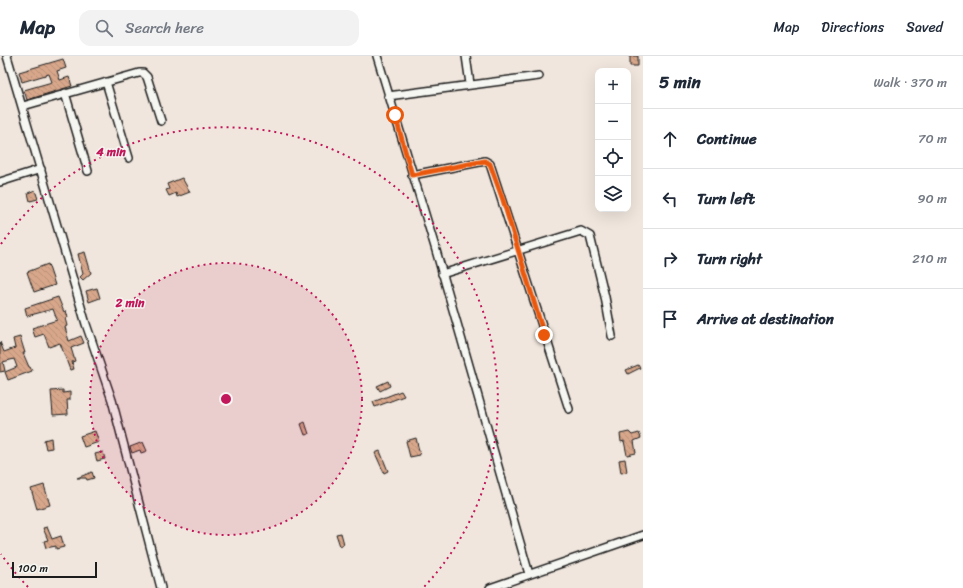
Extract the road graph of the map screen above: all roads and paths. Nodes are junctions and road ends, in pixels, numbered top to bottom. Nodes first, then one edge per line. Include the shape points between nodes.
1 (7, 56) edge
2 (376, 56) edge
3 (466, 56) edge
4 (539, 76) dead end
5 (106, 82) junction
6 (470, 84) junction
7 (65, 94) junction
8 (388, 96) junction
9 (23, 106) junction
10 (161, 121) dead end
11 (129, 158) dead end
12 (41, 169) junction
13 (88, 171) dead end
14 (412, 175) junction
15 (0, 182) edge
16 (519, 251) junction
17 (442, 274) junction
18 (612, 336) dead end
19 (569, 409) dead end
20 (643, 536) edge
21 (529, 574) junction
22 (161, 588) edge
23 (490, 588) edge

1 - 9 street
2 - 8 street
3 - 6 street
4 - 6 street
5 - 7 street
5 - 10 street via 143,73 147,77
5 - 11 street
6 - 8 street
7 - 9 street
7 - 13 street
8 - 14 street
9 - 12 street
12 - 15 street
12 - 22 street via 86,324 112,400
14 - 16 street via 485,161 490,164
14 - 17 street
16 - 17 street
16 - 18 street via 581,232 590,236
16 - 19 street
17 - 21 street
20 - 21 street
21 - 23 street

